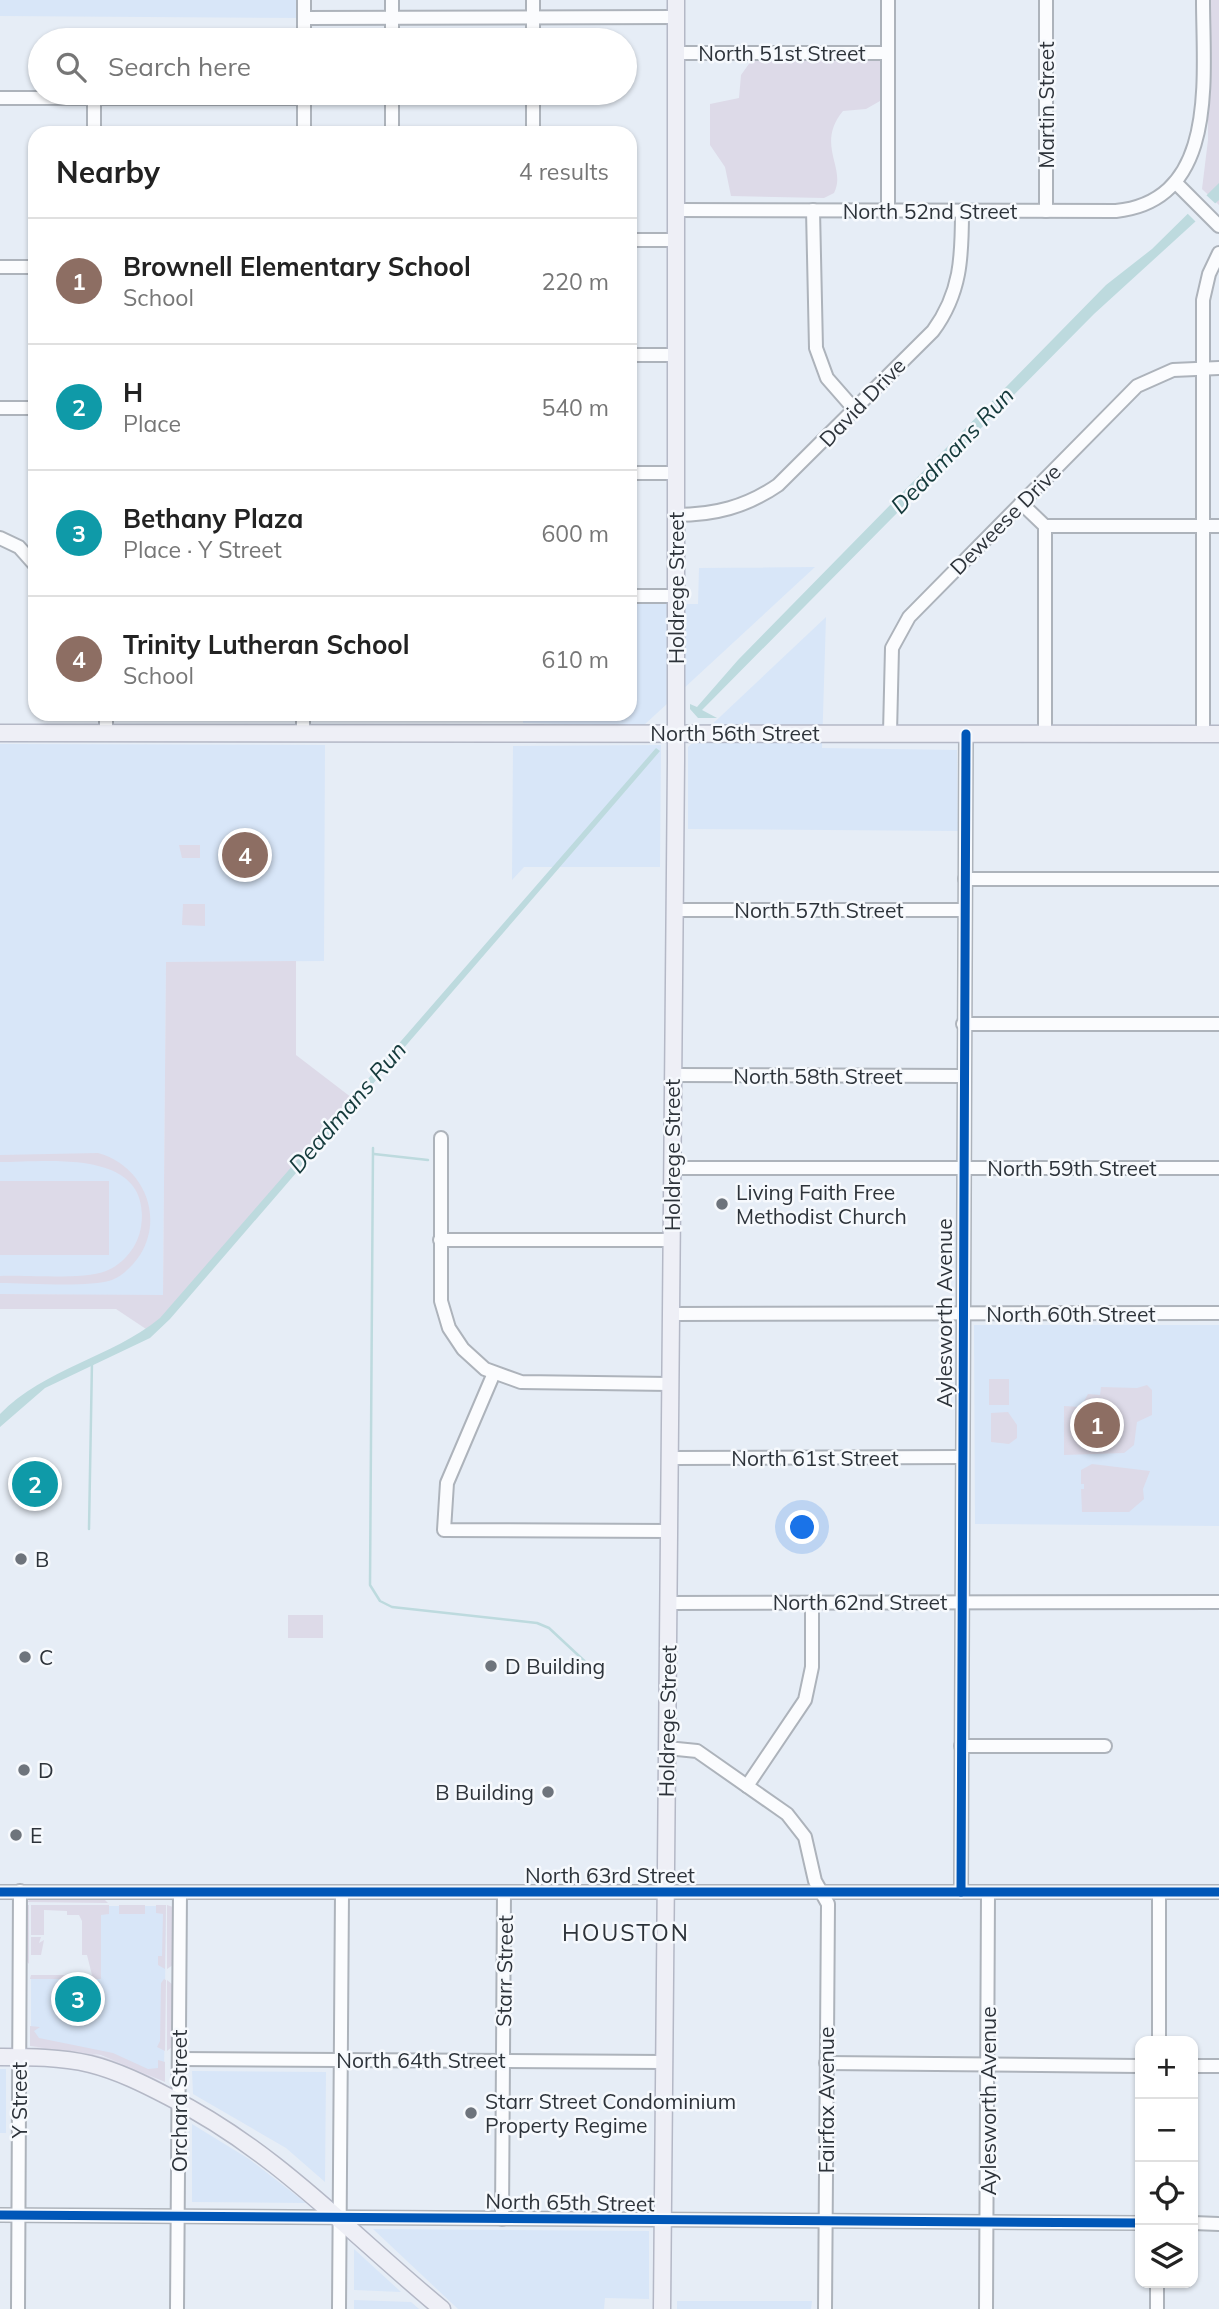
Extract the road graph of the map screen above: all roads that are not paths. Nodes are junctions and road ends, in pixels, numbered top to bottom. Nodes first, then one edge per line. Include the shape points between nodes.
1 (304, 0) edge
2 (392, 0) edge
3 (533, 0) edge
4 (676, 0) edge
5 (888, 0) edge
6 (1046, 0) edge
7 (1203, 0) edge
8 (533, 17) junction
9 (676, 17) junction
10 (304, 18) junction
11 (392, 18) junction
12 (304, 28) edge
13 (392, 28) edge
14 (533, 28) edge
15 (676, 53) junction
16 (888, 53) junction
17 (0, 98) edge
18 (28, 98) edge
19 (94, 105) edge
20 (304, 105) edge
21 (392, 105) edge
22 (533, 105) edge
23 (94, 126) edge
24 (303, 126) edge
25 (392, 126) edge
26 (533, 126) edge
27 (1177, 184) junction
28 (676, 210) junction
29 (813, 210) junction
30 (888, 210) junction
31 (962, 211) junction
32 (1046, 211) junction
33 (1216, 223) edge
34 (637, 240) edge
35 (676, 240) junction
36 (1219, 253) edge
37 (0, 267) edge
38 (28, 267) edge
39 (637, 355) edge
40 (676, 355) junction
41 (1203, 368) junction
42 (1219, 368) edge
43 (0, 408) edge
44 (28, 408) edge
45 (855, 411) junction
46 (637, 473) edge
47 (676, 473) junction
48 (1021, 503) junction
49 (676, 515) junction
50 (1045, 526) junction
51 (1203, 526) junction
52 (1219, 526) edge
53 (0, 538) edge
54 (28, 557) edge
55 (637, 596) edge
56 (675, 596) junction
57 (106, 721) edge
58 (303, 721) edge
59 (0, 733) edge
60 (106, 733) junction
61 (303, 733) junction
62 (676, 733) junction
63 (890, 733) junction
64 (966, 734) junction
65 (1045, 734) junction
66 (1211, 734) edge
67 (965, 879) junction
68 (1219, 879) edge
69 (674, 909) junction
70 (964, 910) junction
71 (963, 1024) junction
72 (1219, 1024) edge
73 (673, 1075) junction
74 (963, 1076) junction
75 (441, 1138) dead end
76 (672, 1168) junction
77 (962, 1168) junction
78 (1219, 1168) edge
79 (440, 1240) junction
80 (671, 1240) junction
81 (671, 1314) junction
82 (961, 1314) junction
83 (1219, 1314) edge
84 (494, 1373) junction
85 (670, 1384) junction
86 (961, 1457) junction
87 (670, 1458) junction
88 (669, 1531) junction
89 (812, 1602) junction
90 (961, 1602) junction
91 (1219, 1602) edge
92 (668, 1603) junction
93 (961, 1746) junction
94 (1105, 1746) dead end
95 (667, 1748) junction
96 (747, 1786) junction
97 (20, 1891) junction
98 (0, 1892) edge
99 (180, 1892) junction
100 (342, 1892) junction
101 (504, 1892) junction
102 (961, 1892) junction
103 (988, 1892) junction
104 (1159, 1892) junction
105 (1219, 1892) edge
106 (666, 1893) junction
107 (822, 1893) junction
108 (1159, 2036) edge
109 (0, 2057) edge
110 (19, 2057) junction
111 (179, 2059) junction
112 (341, 2060) junction
113 (503, 2061) junction
114 (664, 2062) junction
115 (826, 2063) junction
116 (988, 2064) junction
117 (1135, 2066) edge
118 (1198, 2066) edge
119 (1219, 2066) edge
120 (179, 2102) junction
121 (0, 2216) edge
122 (18, 2216) junction
123 (178, 2216) junction
124 (340, 2217) junction
125 (502, 2219) junction
126 (663, 2220) junction
127 (825, 2221) junction
128 (987, 2222) junction
129 (1135, 2223) edge
130 (1198, 2223) edge
131 (1219, 2224) edge
132 (1157, 2288) edge
133 (417, 2289) junction
134 (18, 2309) edge
135 (177, 2309) edge
136 (339, 2309) edge
137 (436, 2309) edge
138 (442, 2309) edge
139 (662, 2309) edge
140 (825, 2309) edge
141 (986, 2309) edge
142 (1157, 2309) edge

1 - 10 street
2 - 11 street
3 - 8 street
4 - 9 main road, Holdrege Street
5 - 16 street
6 - 32 street, Martin Street
7 - 27 street via 1203,132
8 - 9 street
8 - 11 street
8 - 14 street
9 - 15 main road, Holdrege Street
10 - 11 street
10 - 12 street
11 - 13 street
15 - 16 street, North 51st Street
15 - 28 main road, Holdrege Street
16 - 30 street
17 - 18 street
19 - 23 street
20 - 24 street
21 - 25 street
22 - 26 street
27 - 32 street, North 52nd Street via 1153,200 1125,210
27 - 33 street
28 - 29 street, North 52nd Street
28 - 35 main road, Holdrege Street
29 - 30 street, North 52nd Street
29 - 45 street via 816,348 827,378
30 - 31 street, North 52nd Street
31 - 32 street, North 52nd Street
31 - 45 street, David Drive via 960,274 947,310 933,331
34 - 35 street
35 - 40 main road, Holdrege Street
36 - 41 street via 1204,291
37 - 38 street
39 - 40 street
40 - 47 main road, Holdrege Street
41 - 42 street, Deweese Drive
41 - 48 street, Deweese Drive via 1168,371 1137,386
41 - 51 street
43 - 44 street
45 - 49 street, David Drive via 794,472 764,494 725,511
46 - 47 street
47 - 49 main road, Holdrege Street
48 - 50 street
48 - 63 street, Deweese Drive via 902,626 890,662
49 - 56 main road, Holdrege Street
50 - 51 street
50 - 65 street
51 - 52 street
51 - 66 street
53 - 54 street
55 - 56 street
56 - 62 main road, Holdrege Street
57 - 60 street
58 - 61 street
59 - 60 main road, North 56th Street
60 - 61 main road, North 56th Street
61 - 62 main road, North 56th Street
62 - 63 main road, North 56th Street
62 - 69 main road, Holdrege Street
63 - 64 main road, North 56th Street
64 - 65 main road, North 56th Street
64 - 67 street, Aylesworth Avenue
65 - 66 main road, North 56th Street
67 - 68 street
67 - 70 street, Aylesworth Avenue
69 - 70 street, North 57th Street
69 - 73 main road, Holdrege Street
70 - 71 street, Aylesworth Avenue
71 - 72 street
71 - 74 street, Aylesworth Avenue
73 - 74 street, North 58th Street
73 - 76 main road, Holdrege Street
74 - 77 street, Aylesworth Avenue
75 - 79 street
76 - 77 street, North 59th Street
76 - 80 main road, Holdrege Street
77 - 78 street, North 59th Street
77 - 82 street, Aylesworth Avenue
79 - 80 street
79 - 84 street via 440,1292 446,1321 463,1349
80 - 81 main road, Holdrege Street
81 - 82 street, North 60th Street
81 - 85 main road, Holdrege Street
82 - 83 street, North 60th Street
82 - 86 street, Aylesworth Avenue
84 - 85 street via 536,1384
84 - 88 street via 447,1483 444,1530
85 - 87 main road, Holdrege Street
86 - 87 street, North 61st Street
86 - 90 street, Aylesworth Avenue
87 - 88 main road, Holdrege Street
88 - 92 main road, Holdrege Street
89 - 90 street, North 62nd Street
89 - 92 street, North 62nd Street
89 - 96 street via 812,1667 805,1700
90 - 91 street, North 62nd Street
90 - 93 street, Aylesworth Avenue
92 - 95 main road, Holdrege Street
93 - 94 street
93 - 102 street, Aylesworth Avenue
95 - 96 street, Fairfax Avenue via 697,1751
95 - 106 main road, Holdrege Street
96 - 107 street, Fairfax Avenue via 781,1809 800,1829
97 - 98 street, North 63rd Street
97 - 99 street, North 63rd Street
97 - 110 street, Y Street
99 - 100 street, North 63rd Street
99 - 111 street, Orchard Street
100 - 101 street, North 63rd Street
100 - 112 street
101 - 106 street, North 63rd Street
101 - 113 street, Starr Street
102 - 103 street, North 63rd Street
102 - 107 street, North 63rd Street
103 - 104 street, North 63rd Street
103 - 116 street, Aylesworth Avenue
104 - 105 street, North 63rd Street
104 - 108 street
106 - 107 street, North 63rd Street
106 - 114 main road, Holdrege Street
107 - 115 street, Fairfax Avenue via 828,1904
109 - 110 main road
110 - 120 main road via 95,2066
110 - 122 street, Y Street
111 - 112 street, North 64th Street
111 - 120 street, Orchard Street
112 - 113 street, North 64th Street
112 - 124 street
113 - 114 street, North 64th Street
113 - 125 street, Starr Street
114 - 126 main road, Holdrege Street
115 - 116 street
115 - 127 street, Fairfax Avenue
116 - 117 street
116 - 128 street, Aylesworth Avenue
118 - 119 street
120 - 123 street, Orchard Street
120 - 124 main road via 257,2151
121 - 122 street, North 65th Street
122 - 123 street, North 65th Street
122 - 134 street, Y Street
123 - 124 street, North 65th Street
123 - 135 street, Orchard Street
124 - 125 street, North 65th Street
124 - 133 main road
124 - 136 street
125 - 126 street, North 65th Street
126 - 127 street, North 65th Street
126 - 139 main road, Holdrege Street
127 - 128 street, North 65th Street
127 - 140 street, Fairfax Avenue
128 - 129 street, North 65th Street
128 - 141 street, Aylesworth Avenue
130 - 131 street
132 - 142 street
133 - 137 main road
133 - 138 main road

